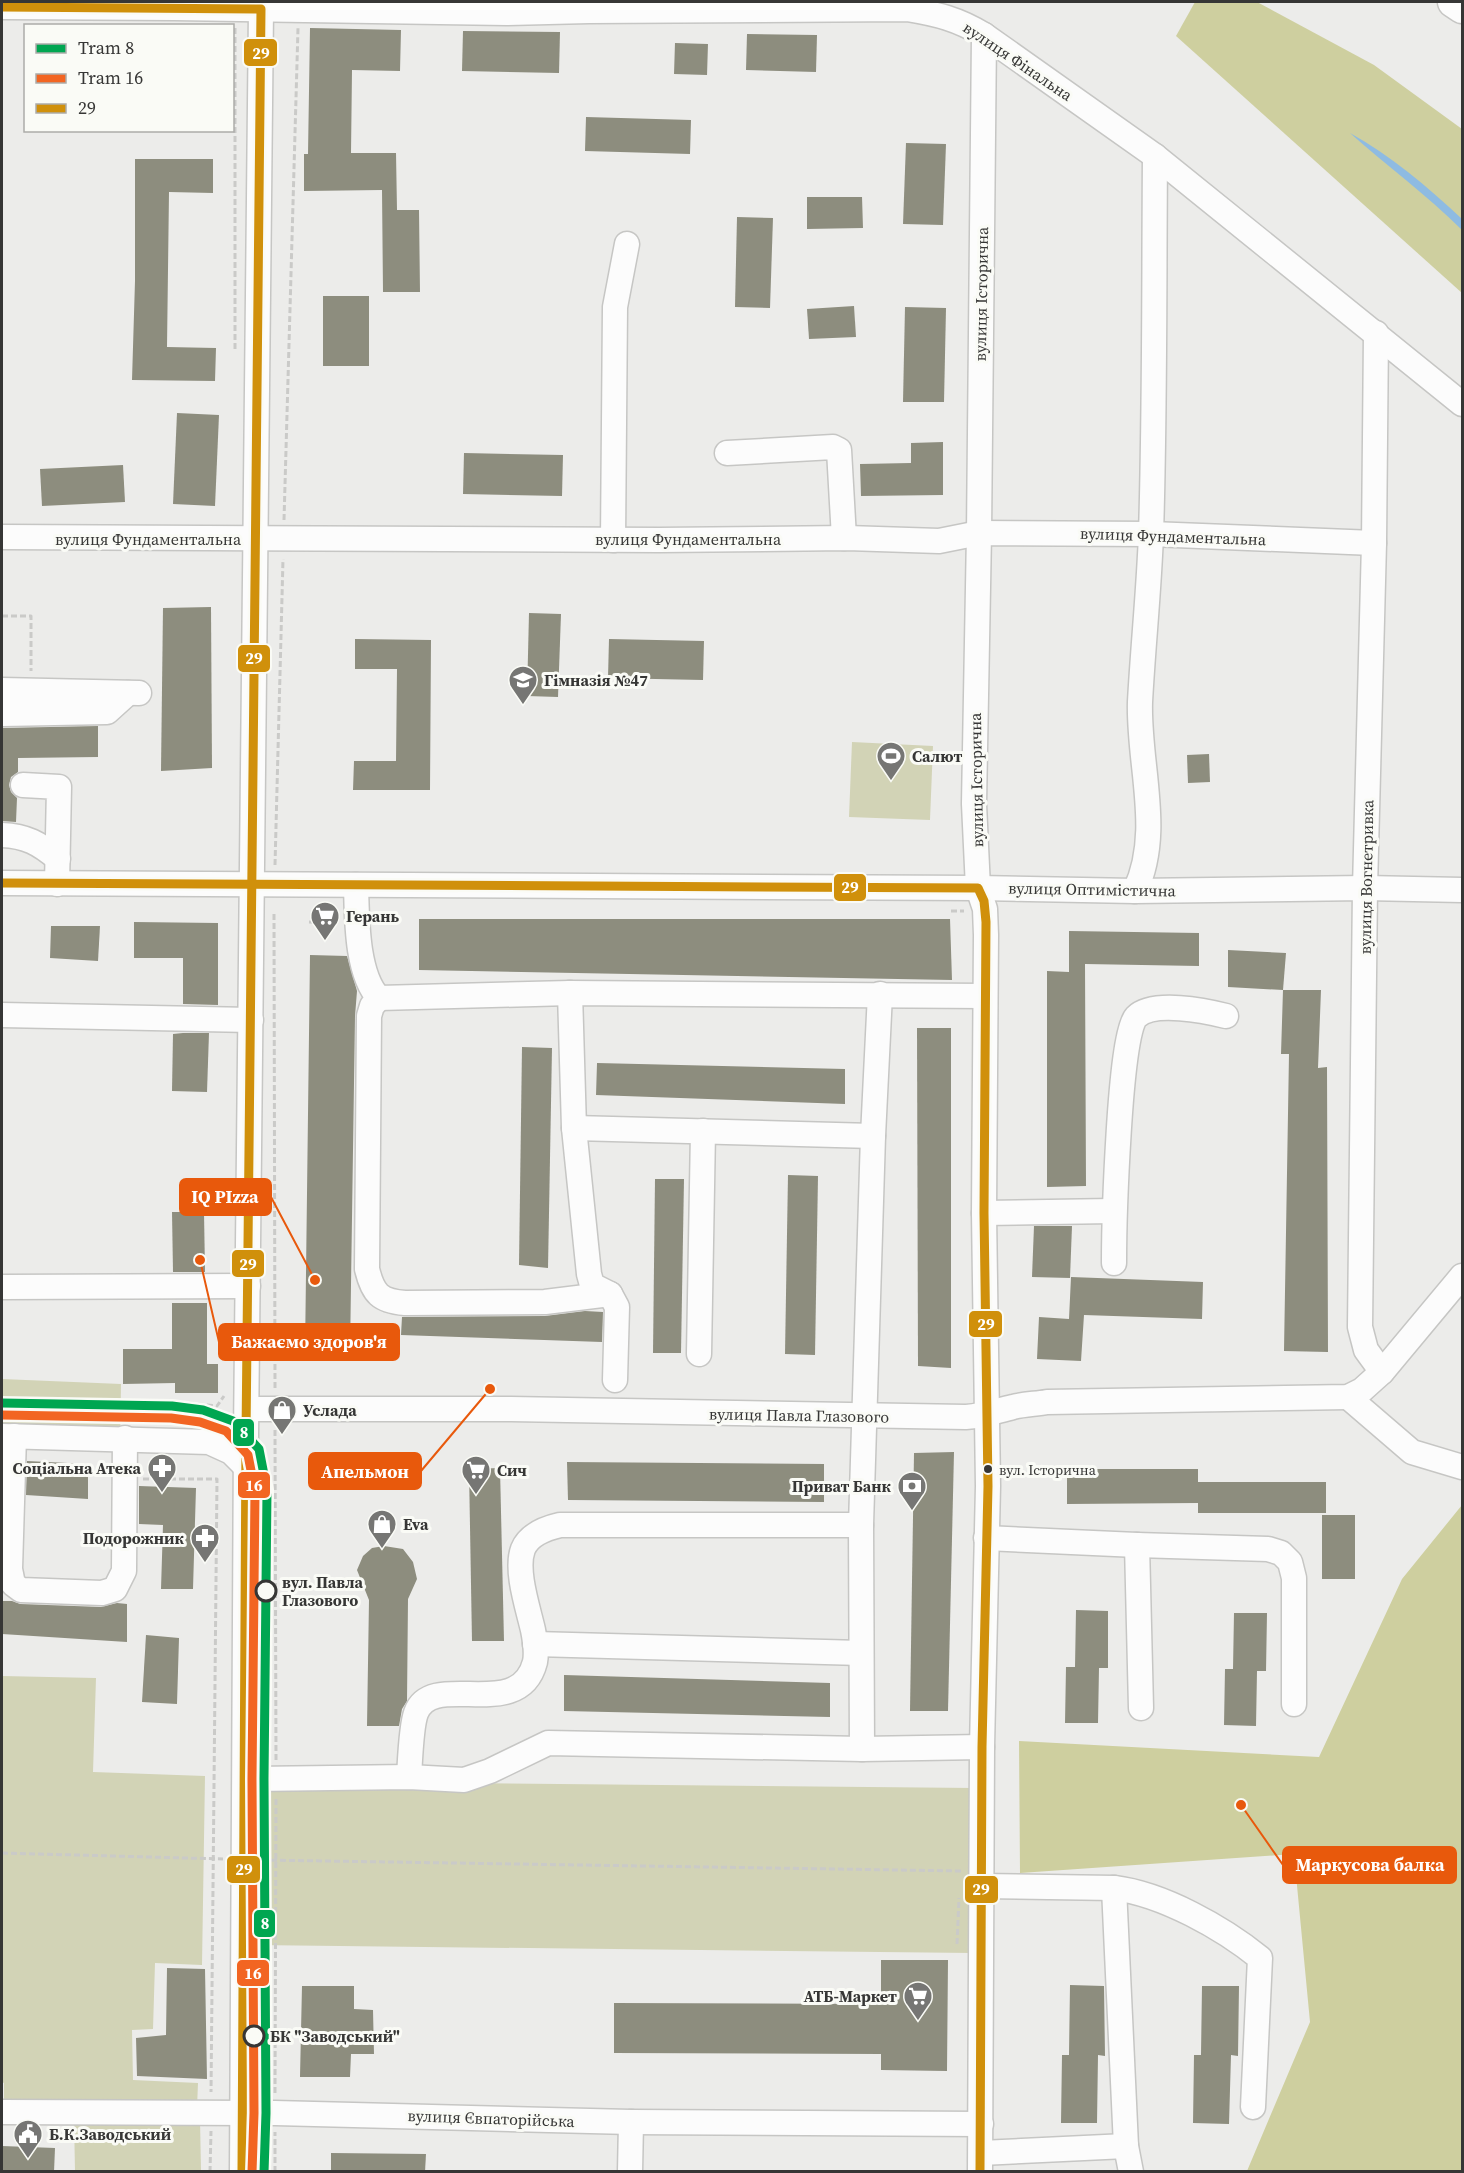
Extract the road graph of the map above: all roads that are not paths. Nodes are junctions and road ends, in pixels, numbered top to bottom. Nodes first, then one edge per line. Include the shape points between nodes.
1 (1454, 2) edge
2 (162, 5) edge
3 (2, 7) edge
4 (1462, 8) edge
5 (261, 9) junction
6 (984, 35) junction
7 (1155, 156) junction
8 (627, 244) dead end
9 (1376, 333) junction
10 (1462, 404) edge
11 (727, 453) dead end
12 (979, 533) junction
13 (1151, 534) junction
14 (2, 537) edge
15 (844, 538) junction
16 (256, 540) junction
17 (613, 540) junction
18 (1374, 543) junction
19 (2, 690) edge
20 (2, 714) edge
21 (23, 785) dead end
22 (2, 835) edge
23 (58, 858) junction
24 (2, 883) edge
25 (57, 884) junction
26 (264, 885) junction
27 (356, 885) junction
28 (978, 888) junction
29 (1365, 888) junction
30 (1462, 890) edge
31 (1135, 891) junction
32 (570, 993) junction
33 (880, 994) junction
34 (985, 996) junction
35 (379, 998) junction
36 (2, 1015) edge
37 (1226, 1016) dead end
38 (251, 1020) junction
39 (574, 1128) junction
40 (703, 1131) junction
41 (873, 1136) junction
42 (1113, 1211) junction
43 (984, 1213) junction
44 (1114, 1263) dead end
45 (1462, 1276) edge
46 (248, 1286) junction
47 (2, 1287) edge
48 (610, 1294) junction
49 (699, 1354) dead end
50 (1382, 1372) junction
51 (615, 1380) dead end
52 (1348, 1397) junction
53 (247, 1409) junction
54 (986, 1416) junction
55 (866, 1417) junction
56 (8, 1436) edge
57 (125, 1438) junction
58 (246, 1467) junction
59 (1462, 1467) edge
60 (861, 1525) junction
61 (986, 1538) junction
62 (1137, 1545) junction
63 (536, 1644) junction
64 (861, 1653) junction
65 (1294, 1704) dead end
66 (1141, 1708) dead end
67 (982, 1747) junction
68 (862, 1749) junction
69 (409, 1777) junction
70 (245, 1779) junction
71 (980, 1879) junction
72 (1114, 1888) junction
73 (1253, 2107) dead end
74 (2, 2112) edge
75 (243, 2114) junction
76 (631, 2122) junction
77 (981, 2124) junction
78 (1126, 2146) junction
79 (981, 2162) edge
80 (242, 2172) edge
81 (630, 2172) edge
82 (1131, 2172) edge

1 - 4 main road
2 - 3 street, вулиця Фінальна
2 - 5 street, вулиця Фінальна
5 - 6 street, вулиця Фінальна via 507,13 907,9 964,23
5 - 16 street
6 - 7 street, вулиця Фінальна
6 - 12 street, вулиця Історична
7 - 9 street, вулиця Фінальна
7 - 13 street
8 - 17 street via 615,307
9 - 10 street, вулиця Фінальна
9 - 18 street, вулиця Вогнетривка
11 - 15 street via 833,447 839,450
12 - 13 street, вулиця Фундаментальна
12 - 15 street, вулиця Фундаментальна via 939,541
12 - 28 street, вулиця Історична via 974,804
13 - 18 street, вулиця Фундаментальна
13 - 31 street via 1140,705 1148,833 1146,863
14 - 16 street, вулиця Фундаментальна
15 - 17 street, вулиця Фундаментальна
16 - 17 street, вулиця Фундаментальна
16 - 26 street
18 - 29 street, вулиця Вогнетривка
19 - 20 street via 134,693 107,712
21 - 23 street via 68,787
22 - 23 street via 21,836
23 - 25 street
24 - 25 street, вулиця Оптимістична
25 - 26 street, вулиця Оптимістична
26 - 27 street, вулиця Оптимістична
26 - 38 street
27 - 28 street, вулиця Оптимістична
27 - 35 street via 362,963
28 - 31 street, вулиця Оптимістична
28 - 34 street, вулиця Історична via 986,922
29 - 30 street, вулиця Оптимістична
29 - 31 street, вулиця Оптимістична
29 - 50 street, вулиця Вогнетривка via 1360,1327 1366,1350
32 - 33 street
32 - 35 street
32 - 39 street
33 - 34 street
33 - 41 street
34 - 43 street, вулиця Історична
35 - 48 street via 369,1017 367,1269 371,1286 390,1302 405,1303 532,1303
36 - 38 street
37 - 42 street via 1202,1010 1157,1009 1135,1017 1126,1045
38 - 46 street
39 - 40 street
39 - 48 street via 589,1274 592,1285
40 - 41 street
40 - 49 street
41 - 55 street
42 - 43 street
42 - 44 street
43 - 54 street, вулиця Історична
45 - 50 street
46 - 47 street
46 - 53 street
48 - 51 street via 617,1307
50 - 52 street
52 - 54 street, вулиця Павла Глазового via 1047,1402 1014,1406
52 - 59 street via 1412,1452
53 - 55 street, вулиця Павла Глазового via 511,1409
53 - 58 street
54 - 55 street, вулиця Павла Глазового
54 - 61 street, вулиця Історична
55 - 60 street
56 - 57 street
56 - 57 street via 13,1584 21,1590 102,1593 115,1589 124,1571
57 - 58 street via 209,1442 231,1452
58 - 70 street
60 - 63 street via 560,1525 544,1529 523,1548 521,1570
60 - 64 street
61 - 62 street
61 - 67 street, вулиця Історична
62 - 65 street via 1257,1548 1281,1553 1290,1562 1294,1578
62 - 66 street
63 - 64 street
63 - 69 street via 535,1662 526,1680 515,1690 489,1695 439,1695 426,1700 416,1713
64 - 68 street
67 - 68 street
67 - 71 street, вулиця Історична
68 - 69 street via 548,1743 464,1780
69 - 70 street
70 - 75 street
71 - 72 street
71 - 77 street, вулиця Історична
72 - 73 street via 1136,1890 1207,1922 1237,1939 1260,1959
72 - 78 street
74 - 75 street, вулиця Євпаторійська
75 - 76 street, вулиця Євпаторійська
75 - 80 street
76 - 77 street, вулиця Євпаторійська
76 - 81 street
77 - 79 street, вулиця Історична
78 - 79 street
78 - 82 street

